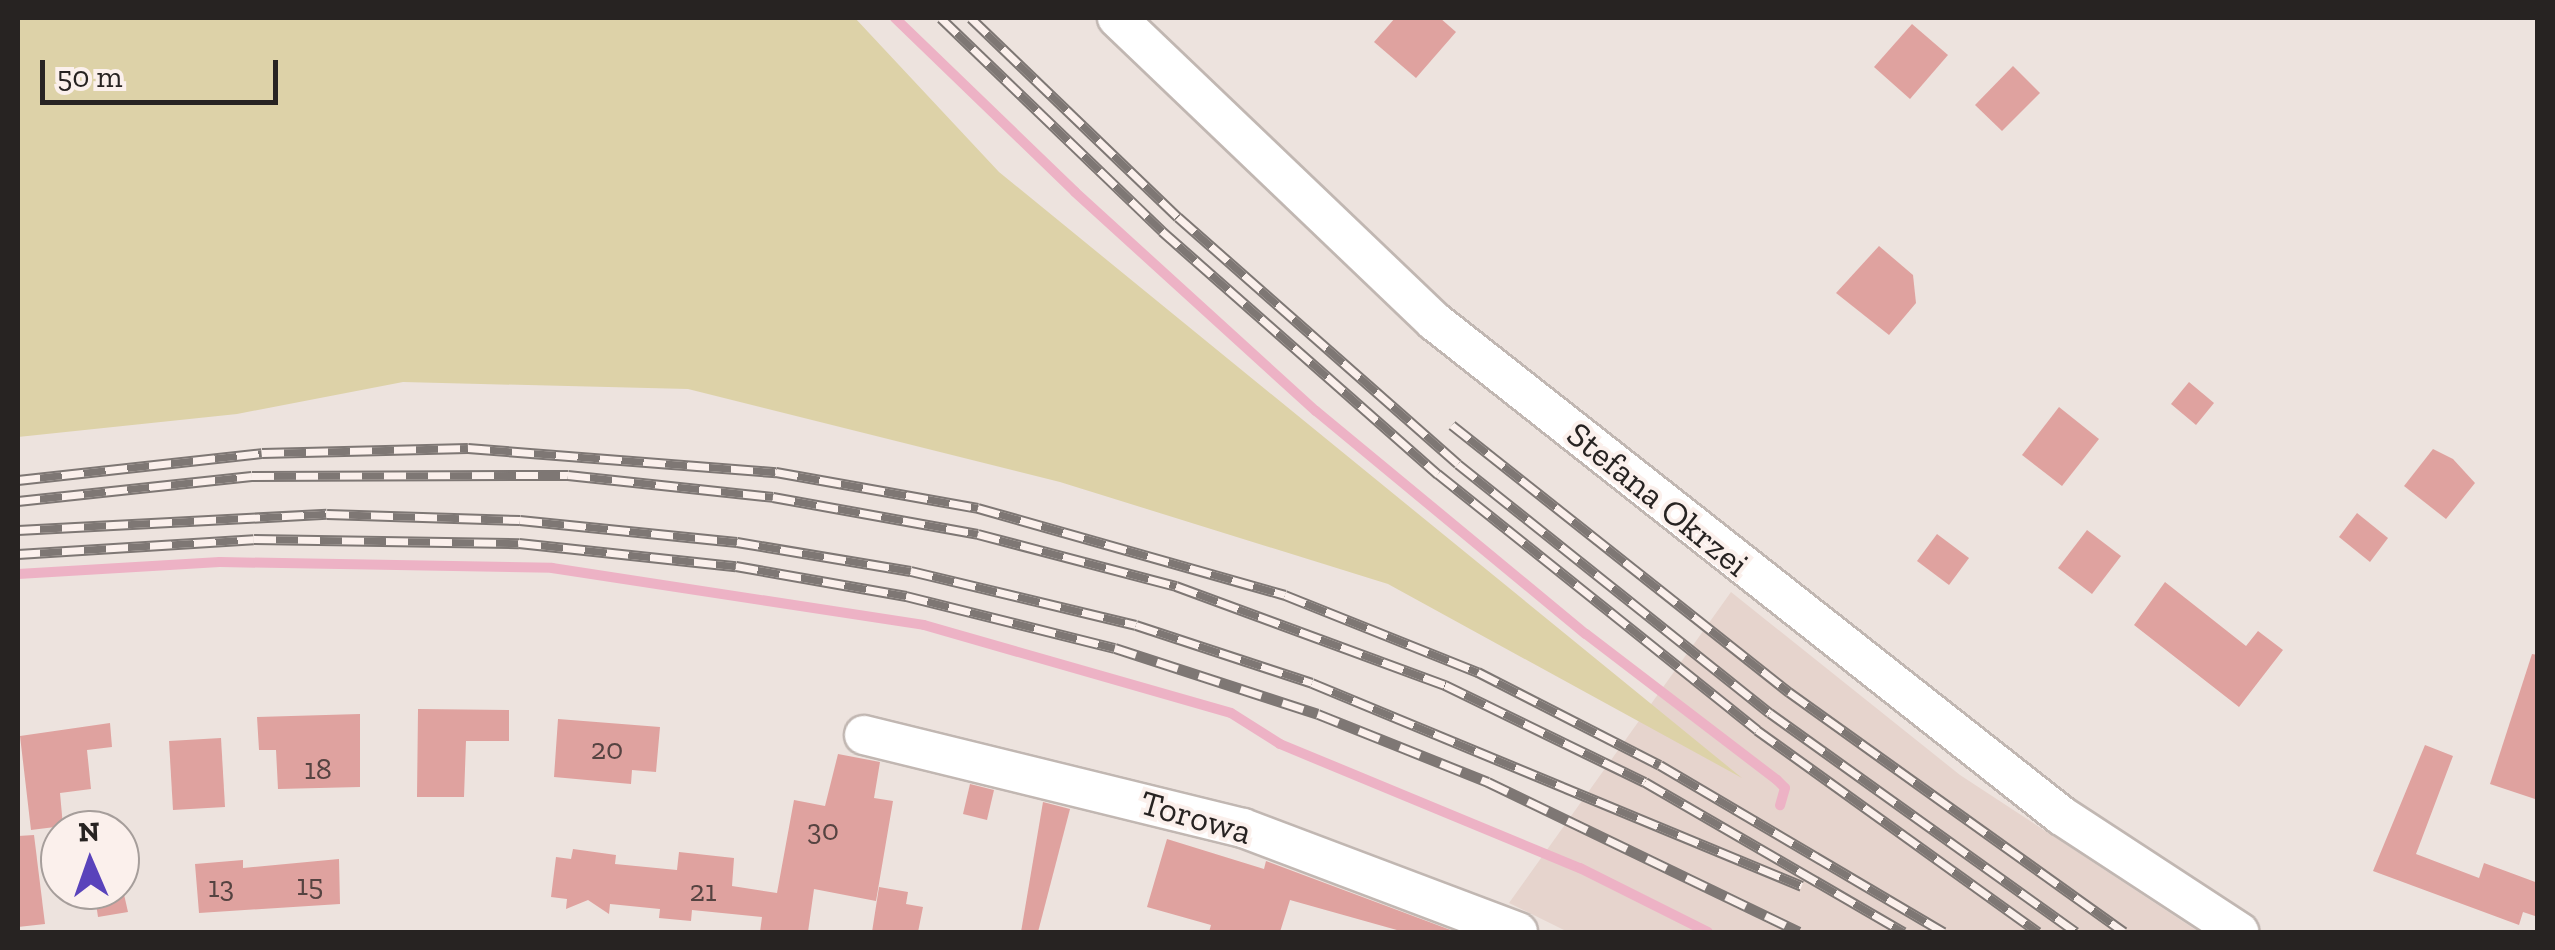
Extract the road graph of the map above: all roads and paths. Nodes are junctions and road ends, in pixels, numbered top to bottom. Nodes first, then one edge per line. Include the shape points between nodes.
1 (1117, 18) edge
2 (864, 735) dead end
3 (1518, 932) edge
4 (2238, 932) edge

1 - 4 street, Stefana Okrzei via 1434,321 2046,804
2 - 3 street, Torowa via 1243,828

